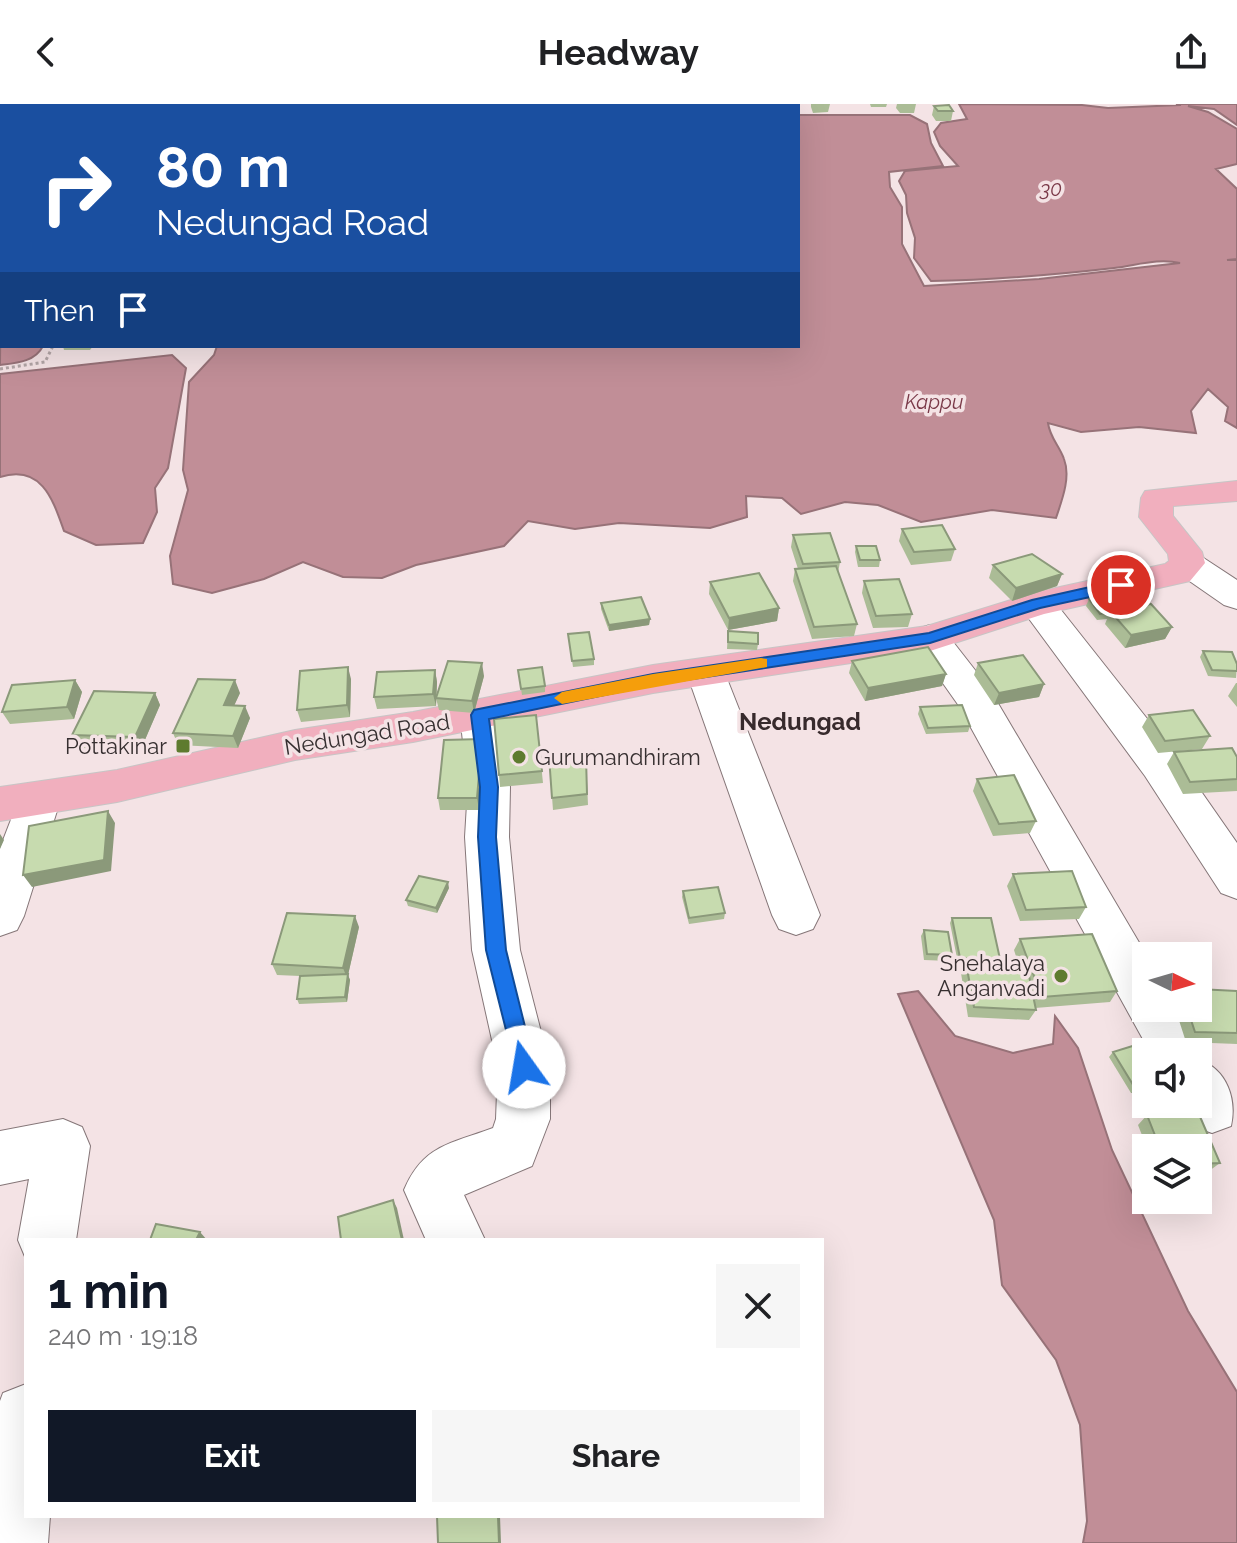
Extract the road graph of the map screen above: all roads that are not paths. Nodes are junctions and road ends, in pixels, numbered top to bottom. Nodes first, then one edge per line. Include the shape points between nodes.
1 (1237, 491) edge
2 (1187, 563) junction
3 (1237, 597) edge
4 (1037, 604) junction
5 (930, 638) junction
6 (705, 671) junction
7 (480, 715) junction
8 (19, 801) edge
9 (1237, 880) edge
10 (796, 915) dead end
11 (0, 916) edge
12 (1132, 974) edge
13 (0, 1158) edge
14 (47, 1238) edge
15 (455, 1238) edge
16 (24, 1437) edge
17 (14, 1543) edge

1 - 2 main road via 1157,498 1156,517 1185,552
2 - 3 street
2 - 4 main road, Nedungad Road via 1177,573
4 - 5 main road, Nedungad Road
4 - 9 street via 1160,765
5 - 6 main road, Nedungad Road
5 - 12 street via 975,698
6 - 7 main road, Nedungad Road
6 - 10 street
7 - 8 main road, Nedungad Road via 295,745 117,786
7 - 15 street via 489,787 487,837 496,950 524,1067 523,1119 513,1147 448,1172 432,1190
8 - 11 street
13 - 14 street via 63,1146
16 - 17 street

